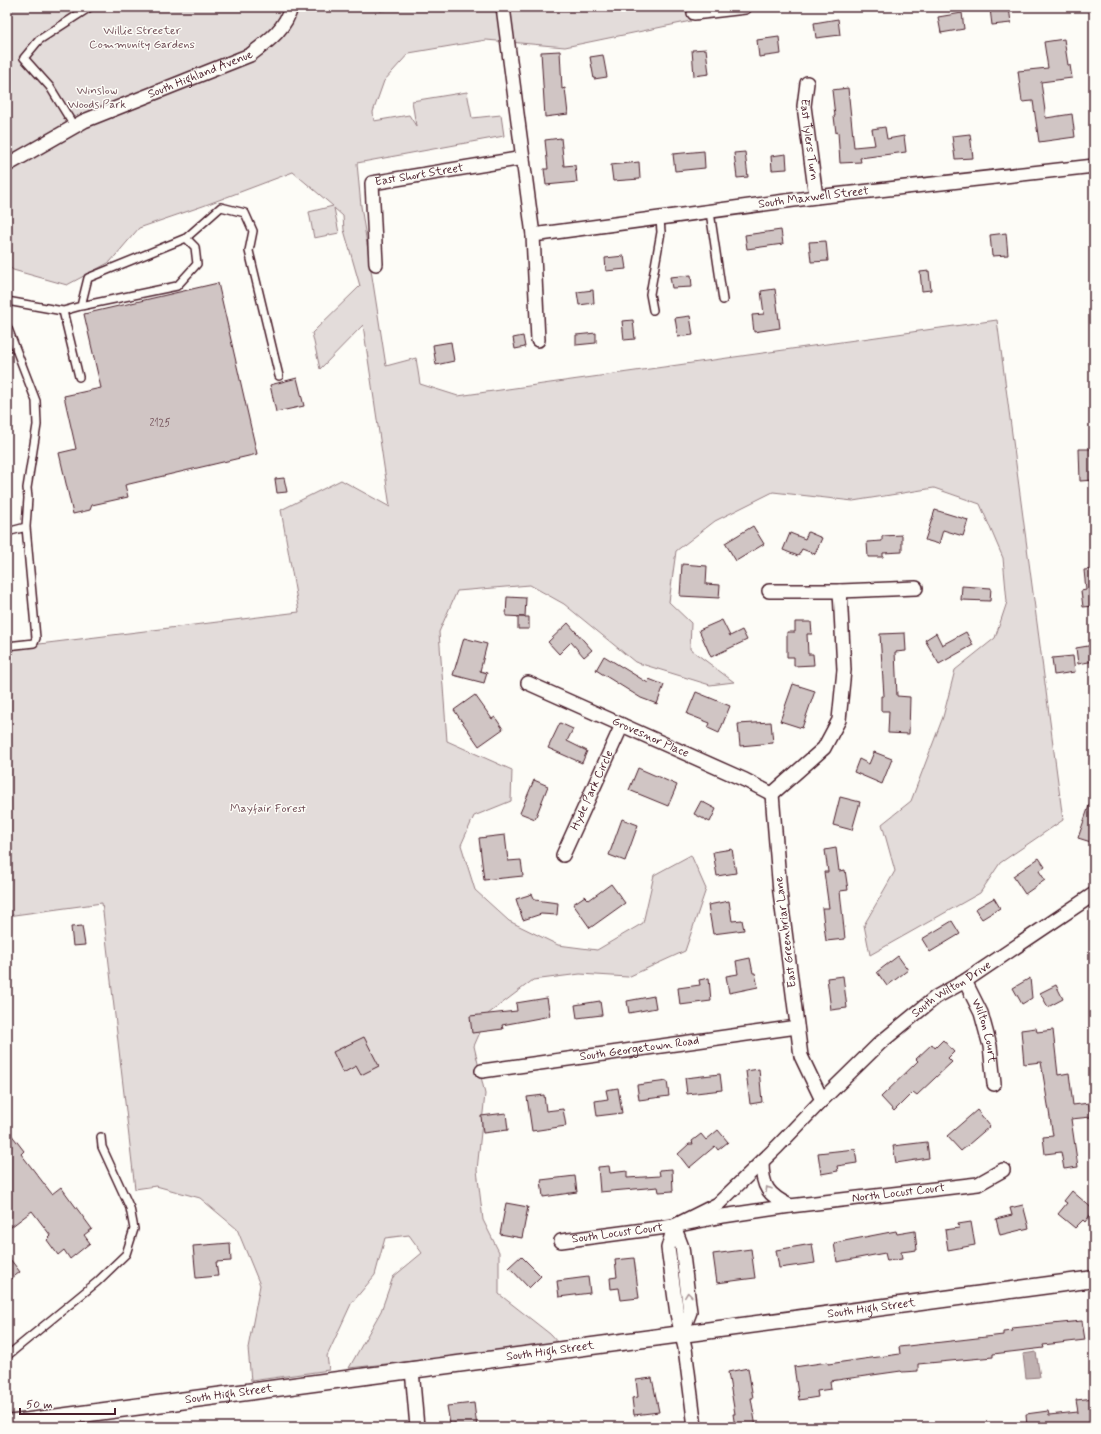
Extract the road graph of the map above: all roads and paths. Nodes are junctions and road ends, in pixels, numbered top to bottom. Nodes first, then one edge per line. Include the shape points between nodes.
1 (90, 7) edge
2 (291, 7) edge
3 (503, 7) edge
4 (745, 7) edge
5 (694, 14) dead end
6 (807, 83) dead end
7 (74, 126) junction
8 (523, 158) junction
9 (7, 165) edge
10 (1094, 166) edge
11 (816, 197) junction
12 (710, 212) junction
13 (660, 219) junction
14 (533, 235) junction
15 (186, 238) junction
16 (376, 264) dead end
17 (723, 300) dead end
18 (7, 301) edge
19 (82, 306) junction
20 (653, 310) dead end
21 (63, 311) junction
22 (7, 326) edge
23 (538, 340) dead end
24 (79, 376) dead end
25 (279, 376) dead end
26 (26, 527) junction
27 (7, 532) edge
28 (916, 588) dead end
29 (769, 591) dead end
30 (840, 591) junction
31 (7, 646) edge
32 (528, 683) dead end
33 (622, 726) junction
34 (772, 794) junction
35 (563, 855) dead end
36 (1094, 894) edge
37 (966, 981) junction
38 (797, 1027) junction
39 (482, 1072) dead end
40 (994, 1084) dead end
41 (822, 1100) junction
42 (101, 1137) dead end
43 (762, 1162) junction
44 (1003, 1170) dead end
45 (790, 1206) junction
46 (674, 1226) junction
47 (561, 1241) dead end
48 (1094, 1279) edge
49 (682, 1333) junction
50 (7, 1356) edge
51 (412, 1370) junction
52 (7, 1424) edge
53 (417, 1427) edge
54 (695, 1427) edge

1 - 7 lane via 39,40 24,58 50,87
2 - 7 street, South Highland Avenue via 289,15 273,37 250,56
3 - 8 street
4 - 5 street
6 - 11 street, East Tylers Turn via 804,106
7 - 9 street, South Highland Avenue
8 - 14 street
8 - 16 street, East Short Street via 372,183
10 - 11 street, South Maxwell Street
11 - 12 street, South Maxwell Street
12 - 13 street, South Maxwell Street
12 - 17 lane
13 - 14 street, South Maxwell Street
13 - 20 lane via 661,232 650,294
14 - 23 street
15 - 19 lane via 88,278
15 - 19 lane via 195,247 197,264 177,286
15 - 25 lane via 221,207 245,213 253,230 250,251
18 - 21 lane
19 - 21 lane
21 - 24 lane
22 - 26 lane via 36,402 37,425 27,488
26 - 27 lane
26 - 31 lane via 36,638 34,643
28 - 30 street
29 - 30 street
30 - 34 street via 844,670 839,720 824,748
32 - 33 street, Grovesnor Place
33 - 34 street, Grovesnor Place
33 - 35 street, Hyde Park Circle
34 - 38 street, East Greenbriar Lane via 780,892
36 - 37 street, South Wilton Drive
37 - 40 street, Wilton Court via 981,1013 990,1046
37 - 41 street, South Wilton Drive via 936,997 880,1043
38 - 39 street, South Georgetown Road
38 - 41 street, East Greenbriar Lane via 801,1056
41 - 43 street
42 - 50 lane via 102,1147 130,1208 134,1229 126,1254
45 -> 43 street via 774,1198 762,1179
43 - 46 street via 718,1204
44 - 45 street, North Locust Court via 978,1184
45 - 46 street, North Locust Court
46 - 47 street, South Locust Court
46 - 49 street via 668,1248
48 - 49 street, South High Street
49 - 51 street, South High Street
49 - 54 street
51 - 52 street, South High Street
51 - 53 street

